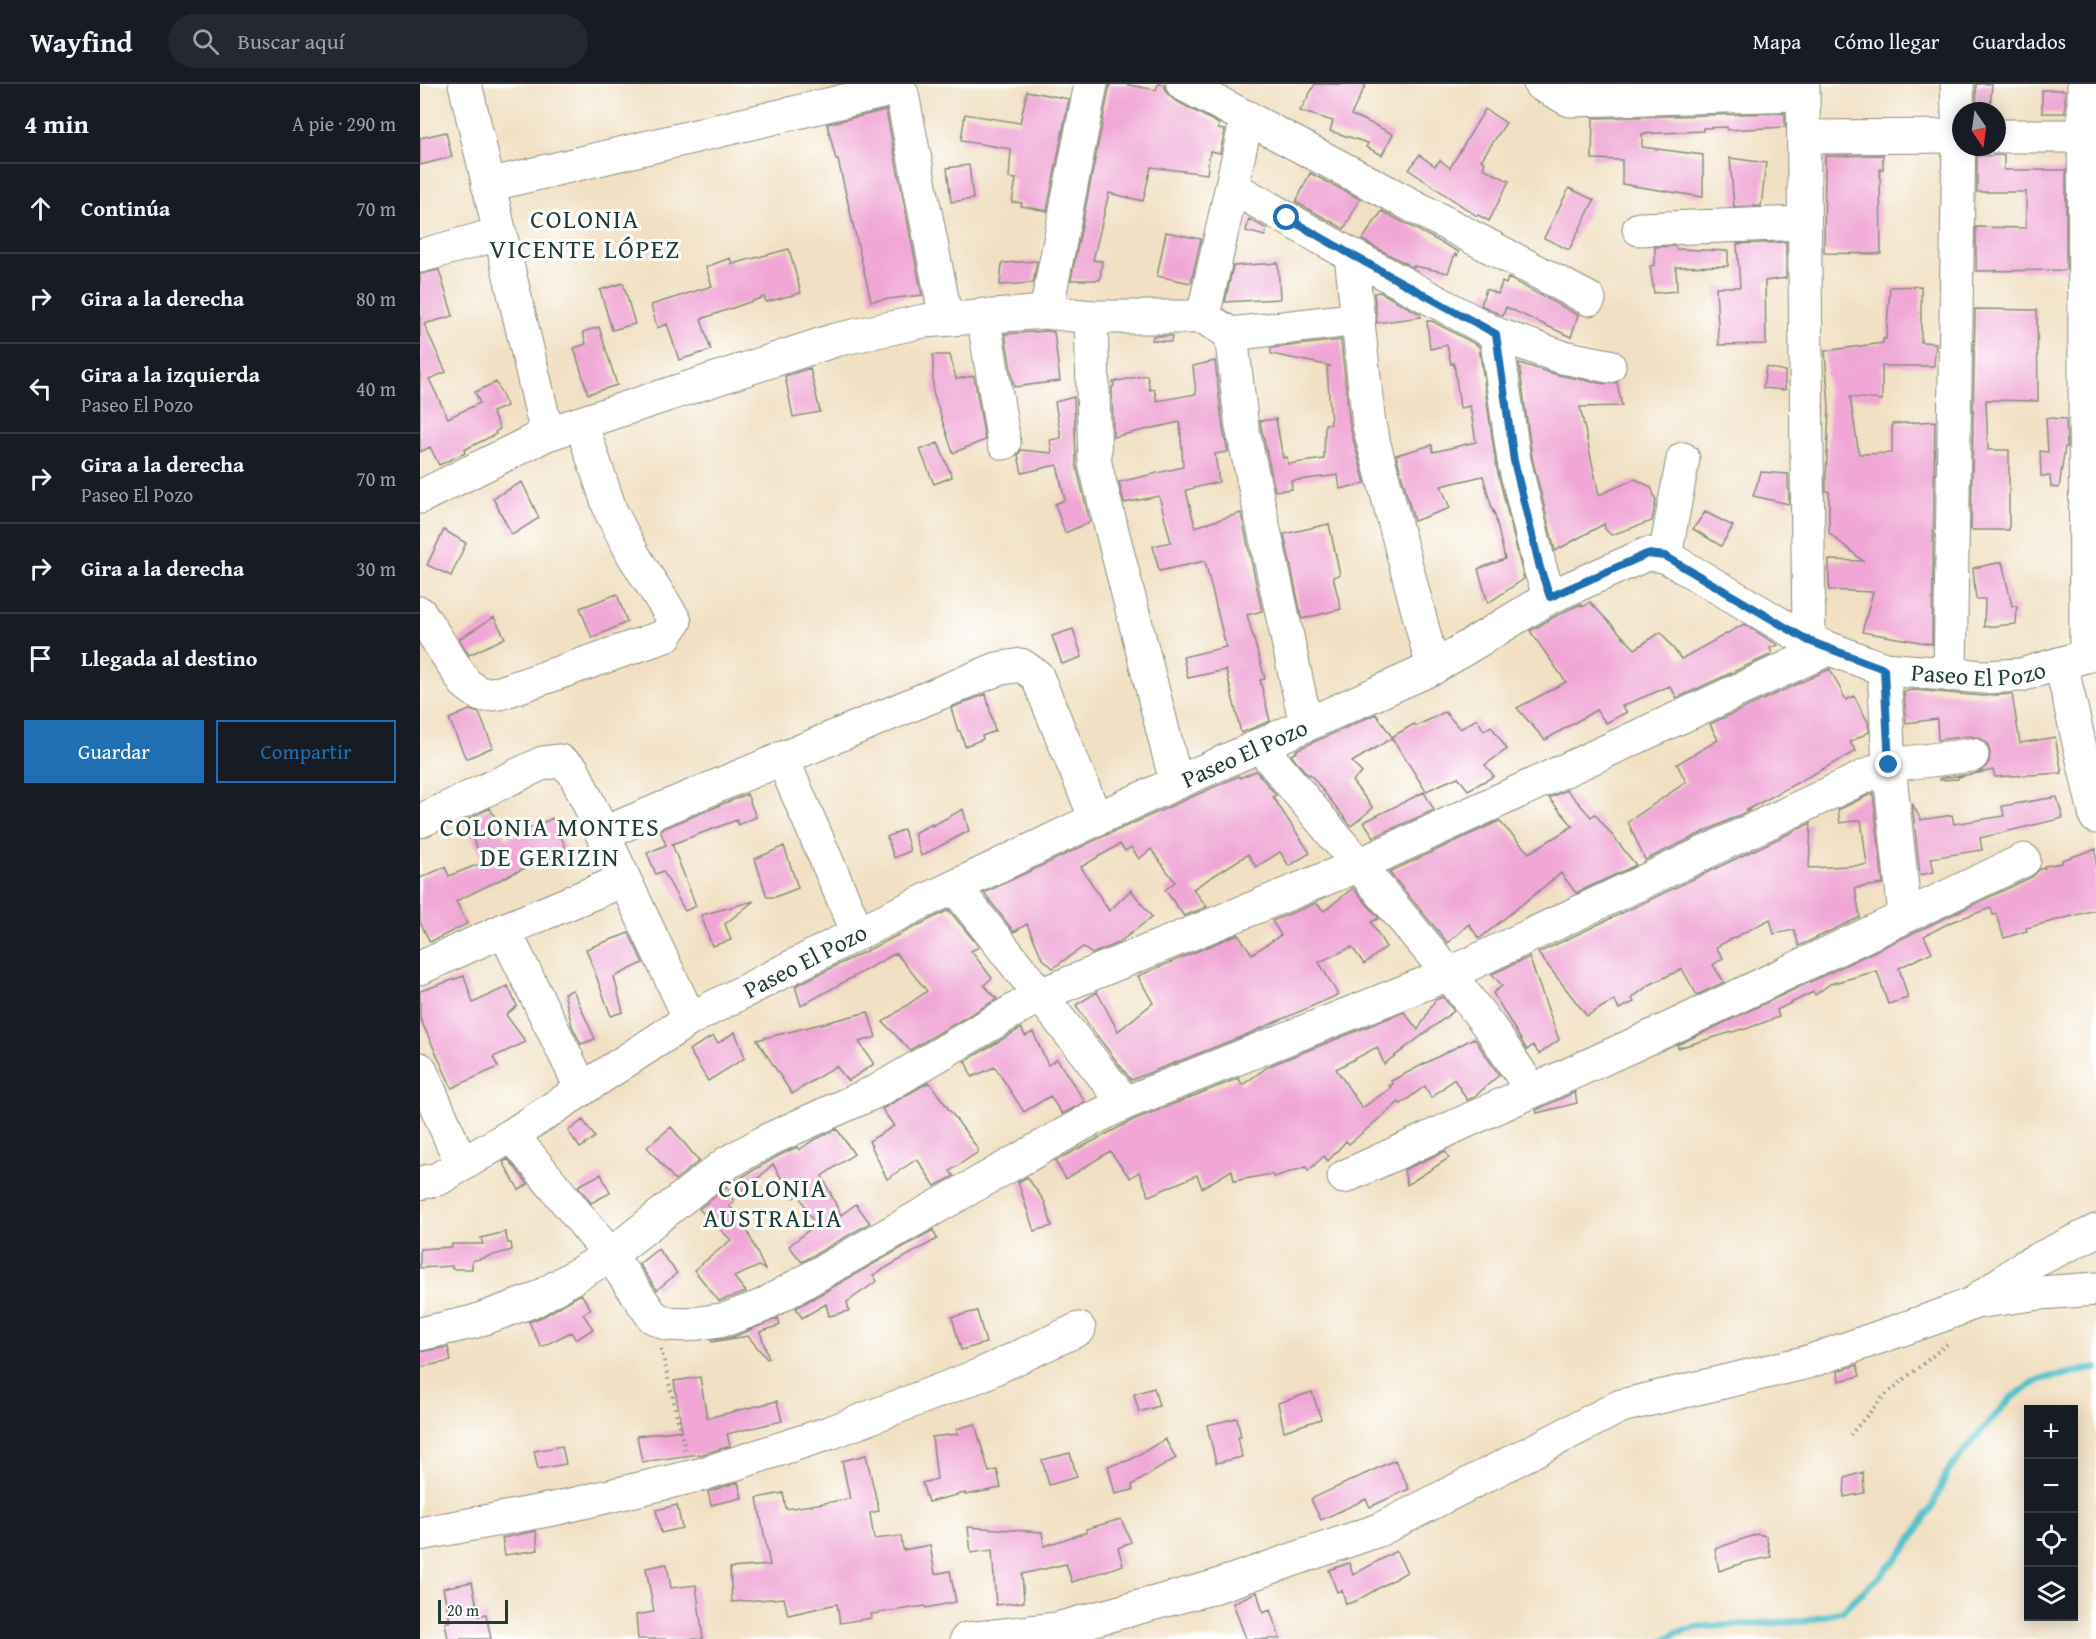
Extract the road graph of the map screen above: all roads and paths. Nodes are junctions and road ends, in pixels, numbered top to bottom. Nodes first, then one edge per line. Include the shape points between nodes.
1 (465, 84) edge
2 (1091, 84) edge
3 (1540, 84) edge
4 (1957, 84) edge
5 (2084, 84) edge
6 (898, 86) edge
7 (1198, 87) edge
8 (1803, 89) edge
9 (1958, 102) edge
10 (1248, 117) junction
11 (1952, 136) edge
12 (2006, 136) edge
13 (2090, 136) edge
14 (1804, 137) junction
15 (1960, 156) edge
16 (488, 185) junction
17 (1232, 187) junction
18 (1804, 223) junction
19 (1640, 230) dead end
20 (499, 234) junction
21 (1352, 255) junction
22 (420, 256) edge
23 (1589, 299) dead end
24 (1046, 312) junction
25 (983, 315) junction
26 (1091, 317) junction
27 (1203, 317) junction
28 (946, 318) junction
29 (1359, 318) junction
30 (1231, 334) junction
31 (1496, 334) junction
32 (1609, 366) dead end
33 (581, 423) junction
34 (547, 434) junction
35 (1004, 443) dead end
36 (1683, 459) dead end
37 (420, 497) edge
38 (1665, 556) junction
39 (1550, 597) junction
40 (420, 613) edge
41 (1819, 645) junction
42 (2081, 658) edge
43 (1432, 668) junction
44 (1884, 669) junction
45 (1950, 675) junction
46 (1306, 725) junction
47 (1260, 745) junction
48 (1972, 755) dead end
49 (782, 758) junction
50 (1889, 765) junction
51 (1176, 782) junction
52 (2096, 817) edge
53 (1096, 819) junction
54 (420, 821) edge
55 (602, 834) junction
56 (2024, 860) dead end
57 (1359, 865) junction
58 (624, 880) junction
59 (955, 887) junction
60 (1905, 916) junction
61 (504, 930) junction
62 (858, 933) junction
63 (420, 968) edge
64 (1449, 974) junction
65 (1040, 995) junction
66 (690, 1019) junction
67 (420, 1069) edge
68 (582, 1089) junction
69 (1532, 1091) junction
70 (1125, 1103) junction
71 (512, 1135) junction
72 (462, 1165) junction
73 (1344, 1177) dead end
74 (420, 1183) edge
75 (2096, 1231) edge
76 (610, 1255) junction
77 (2096, 1289) edge
78 (1976, 1302) junction
79 (653, 1317) junction
80 (1079, 1329) dead end
81 (420, 1334) edge
82 (1958, 1339) dead end
83 (1850, 1435) dead end
84 (692, 1477) junction
85 (420, 1534) edge
86 (967, 1639) edge

1 - 16 street
2 - 24 street
3 - 8 street via 1570,100
4 - 9 street
5 - 13 street
6 - 16 street
6 - 28 street
7 - 10 street
8 - 14 street
10 - 17 street
10 - 23 street
11 - 14 street
12 - 13 street
13 - 42 street
14 - 18 street
15 - 45 street
16 - 20 street
17 - 21 street
17 - 27 street
18 - 19 street
18 - 41 street
20 - 22 street
20 - 34 street
21 - 29 street
21 - 31 street
24 - 25 street
24 - 26 street
25 - 28 street
25 - 35 street
26 - 27 street
26 - 51 street via 1095,464
27 - 30 street
28 - 33 street via 835,340
29 - 30 street
29 - 43 street via 1369,425
30 - 46 street via 1242,427
31 - 32 street via 1562,357
31 - 39 street via 1514,461
33 - 34 street
33 - 40 street via 611,512 675,621 665,636 500,693 481,695 465,683
34 - 37 street
36 - 38 street
38 - 39 street, Paseo El Pozo via 1647,554
38 - 41 street, Paseo El Pozo
39 - 43 street, Paseo El Pozo
41 - 44 street, Paseo El Pozo
41 - 57 street
42 - 45 street, Paseo El Pozo via 2021,675
42 - 52 street
43 - 46 street, Paseo El Pozo
44 - 45 street, Paseo El Pozo
44 - 50 street
46 - 47 street, Paseo El Pozo
47 - 51 street, Paseo El Pozo
47 - 57 street
48 - 50 street
49 - 53 street via 997,669 1021,666 1037,676
49 - 55 street
49 - 62 street
50 - 60 street
50 - 64 street
51 - 53 street, Paseo El Pozo
53 - 59 street, Paseo El Pozo
54 - 55 street via 543,763 560,761 573,770
55 - 58 street
56 - 60 street
57 - 64 street
57 - 65 street
58 - 61 street
58 - 66 street
59 - 62 street, Paseo El Pozo
59 - 65 street
60 - 69 street
61 - 63 street
61 - 68 street
62 - 66 street, Paseo El Pozo
64 - 69 street
64 - 70 street
65 - 70 street
65 - 76 street via 879,1090 770,1139 727,1163
66 - 68 street, Paseo El Pozo
67 - 72 street
68 - 71 street, Paseo El Pozo
69 - 73 street
70 - 79 street via 762,1306 727,1319 686,1325 668,1324
71 - 72 street, Paseo El Pozo
71 - 76 street
72 - 74 street, Paseo El Pozo via 438,1179
75 - 78 street via 2025,1266
76 - 79 street
76 - 81 street via 535,1300 473,1322
77 - 78 street
78 - 86 street via 1808,1362 1621,1406 1379,1530 1211,1588 1057,1629
79 - 84 path
80 - 84 street via 980,1375 832,1432
82 - 83 path via 1884,1396
84 - 85 street

